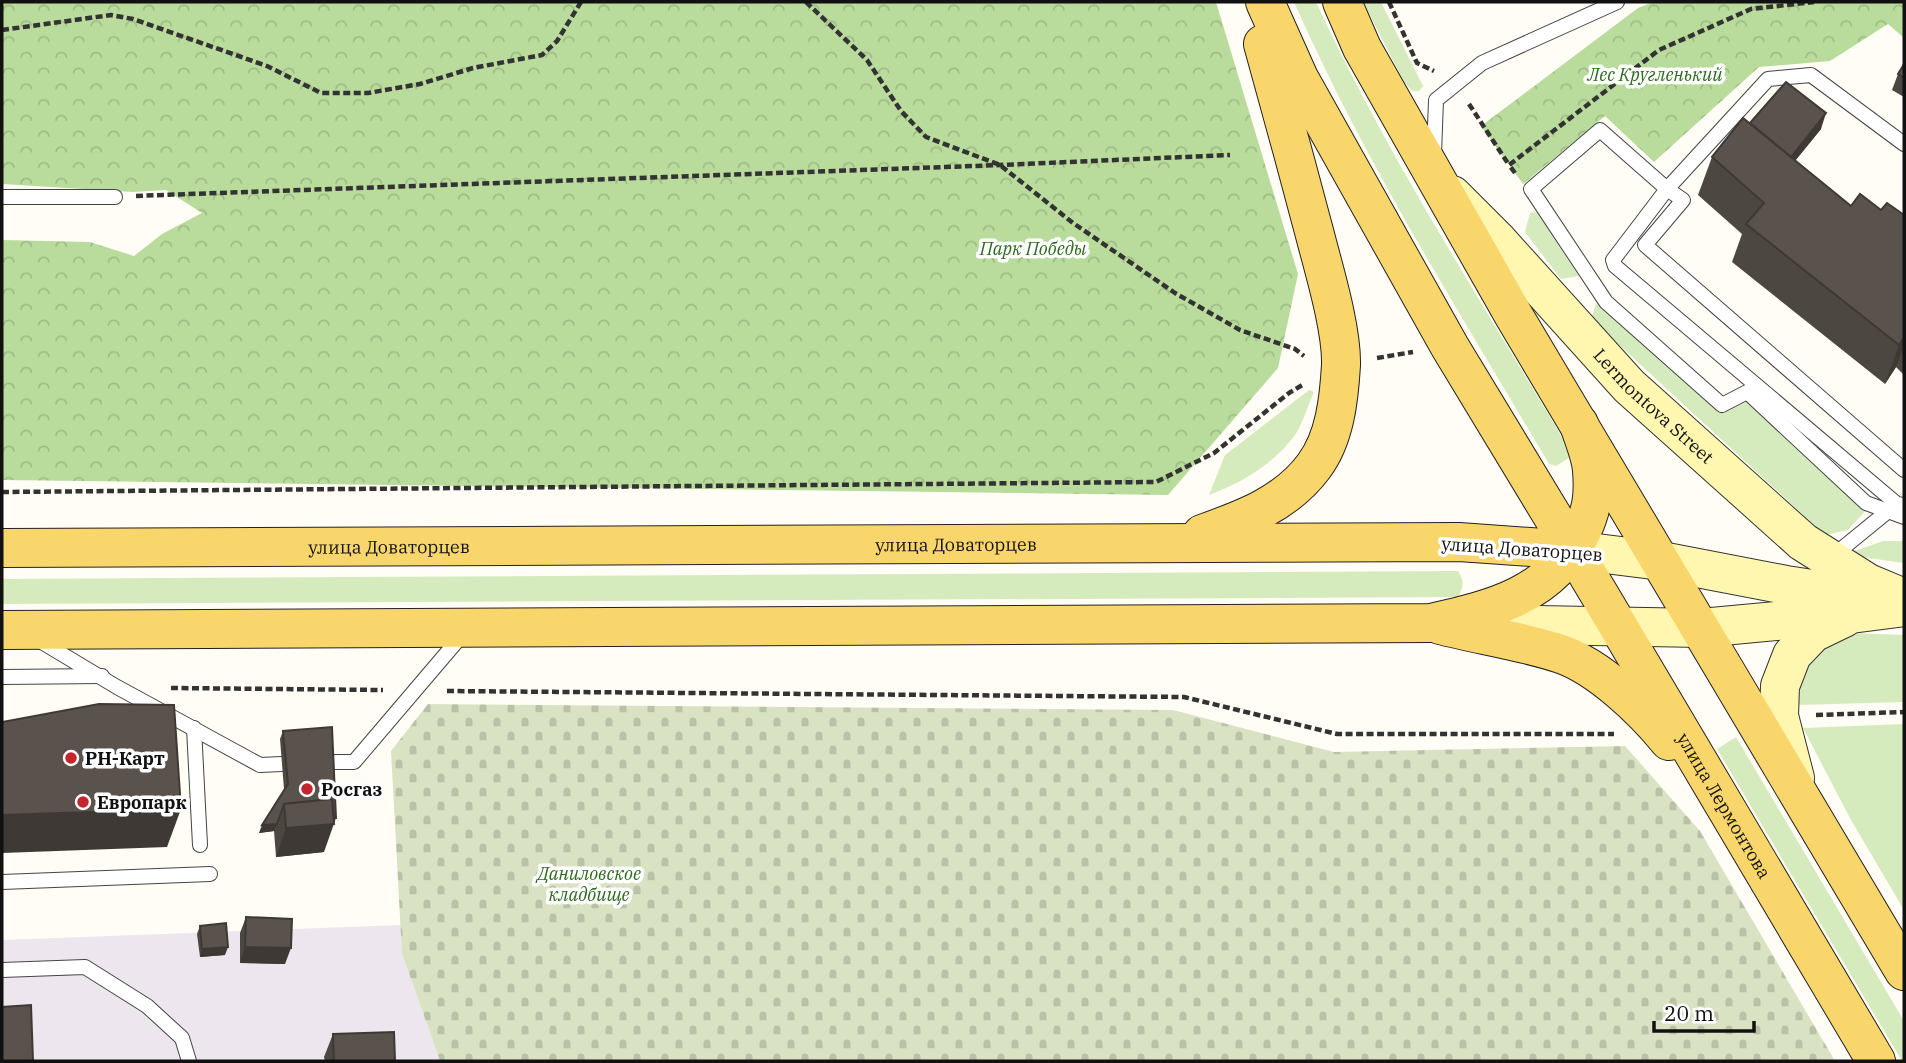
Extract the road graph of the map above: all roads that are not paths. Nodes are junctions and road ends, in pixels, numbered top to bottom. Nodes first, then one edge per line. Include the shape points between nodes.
1 (1252, 2) edge
2 (1265, 2) edge
3 (1342, 2) edge
4 (1616, 2) edge
5 (1904, 144) edge
6 (1433, 177) junction
7 (1667, 190) junction
8 (2, 197) edge
9 (115, 197) road end
10 (1579, 424) junction
11 (1904, 470) edge
12 (1898, 509) edge
13 (1144, 544) junction
14 (2, 548) edge
15 (1573, 550) junction
16 (1661, 561) junction
17 (1810, 570) junction
18 (1904, 603) edge
19 (1851, 614) junction
20 (1431, 623) junction
21 (1619, 627) junction
22 (468, 628) junction
23 (1701, 628) junction
24 (11, 630) edge
25 (103, 676) junction
26 (2, 677) edge
27 (194, 728) junction
28 (331, 762) edge
29 (282, 764) edge
30 (1799, 793) junction
31 (1728, 812) junction
32 (200, 845) dead end
33 (210, 874) dead end
34 (2, 882) edge
35 (2, 970) edge
36 (1904, 971) edge
37 (189, 1061) edge
38 (1876, 1061) edge

1 - 13 main road via 1338,335 1331,369 1333,429 1314,466 1287,495 1252,516 1202,534
2 - 15 main road via 1299,79 1450,347
3 - 6 main road, Lermontova Street
4 - 6 lane via 1482,64 1436,100
5 - 7 lane via 1811,75 1768,79
6 - 10 main road, Lermontova Street
6 - 17 main road, Lermontova Street via 1498,241 1629,386 1802,542
7 - 11 lane via 1683,200 1645,245
7 - 12 lane via 1613,260 1615,266
7 - 12 lane via 1600,130 1531,189 1606,302 1721,405 1747,392 1866,503
8 - 9 lane
10 - 15 main road via 1592,468 1592,510
10 - 16 main road, Lermontova Street
12 - 17 lane
13 - 14 main road, улица Доваторцев
13 - 15 main road, улица Доваторцев via 1459,542
15 - 16 main road, улица Доваторцев
15 - 20 main road via 1547,580 1514,599
15 - 21 main road, улица Лермонтова
16 - 17 main road, улица Доваторцев
16 - 23 main road
17 - 18 main road, улица Доваторцев
17 - 18 main road, Lermontova Street via 1868,583
18 - 19 main road
19 - 23 main road
19 - 30 main road via 1814,633 1792,655 1780,686 1779,716
20 - 21 main road
20 - 22 main road
20 - 31 main road via 1563,655 1610,682 1656,725
21 - 23 main road
21 - 31 main road, улица Лермонтова
22 - 24 main road
22 - 28 lane via 354,762
23 - 30 main road
24 - 25 lane
25 - 26 lane
25 - 27 lane
27 - 29 lane via 260,765
27 - 32 lane
30 - 36 main road
31 - 38 main road, улица Лермонтова
33 - 34 lane
35 - 37 lane via 85,967 156,1014 182,1038

